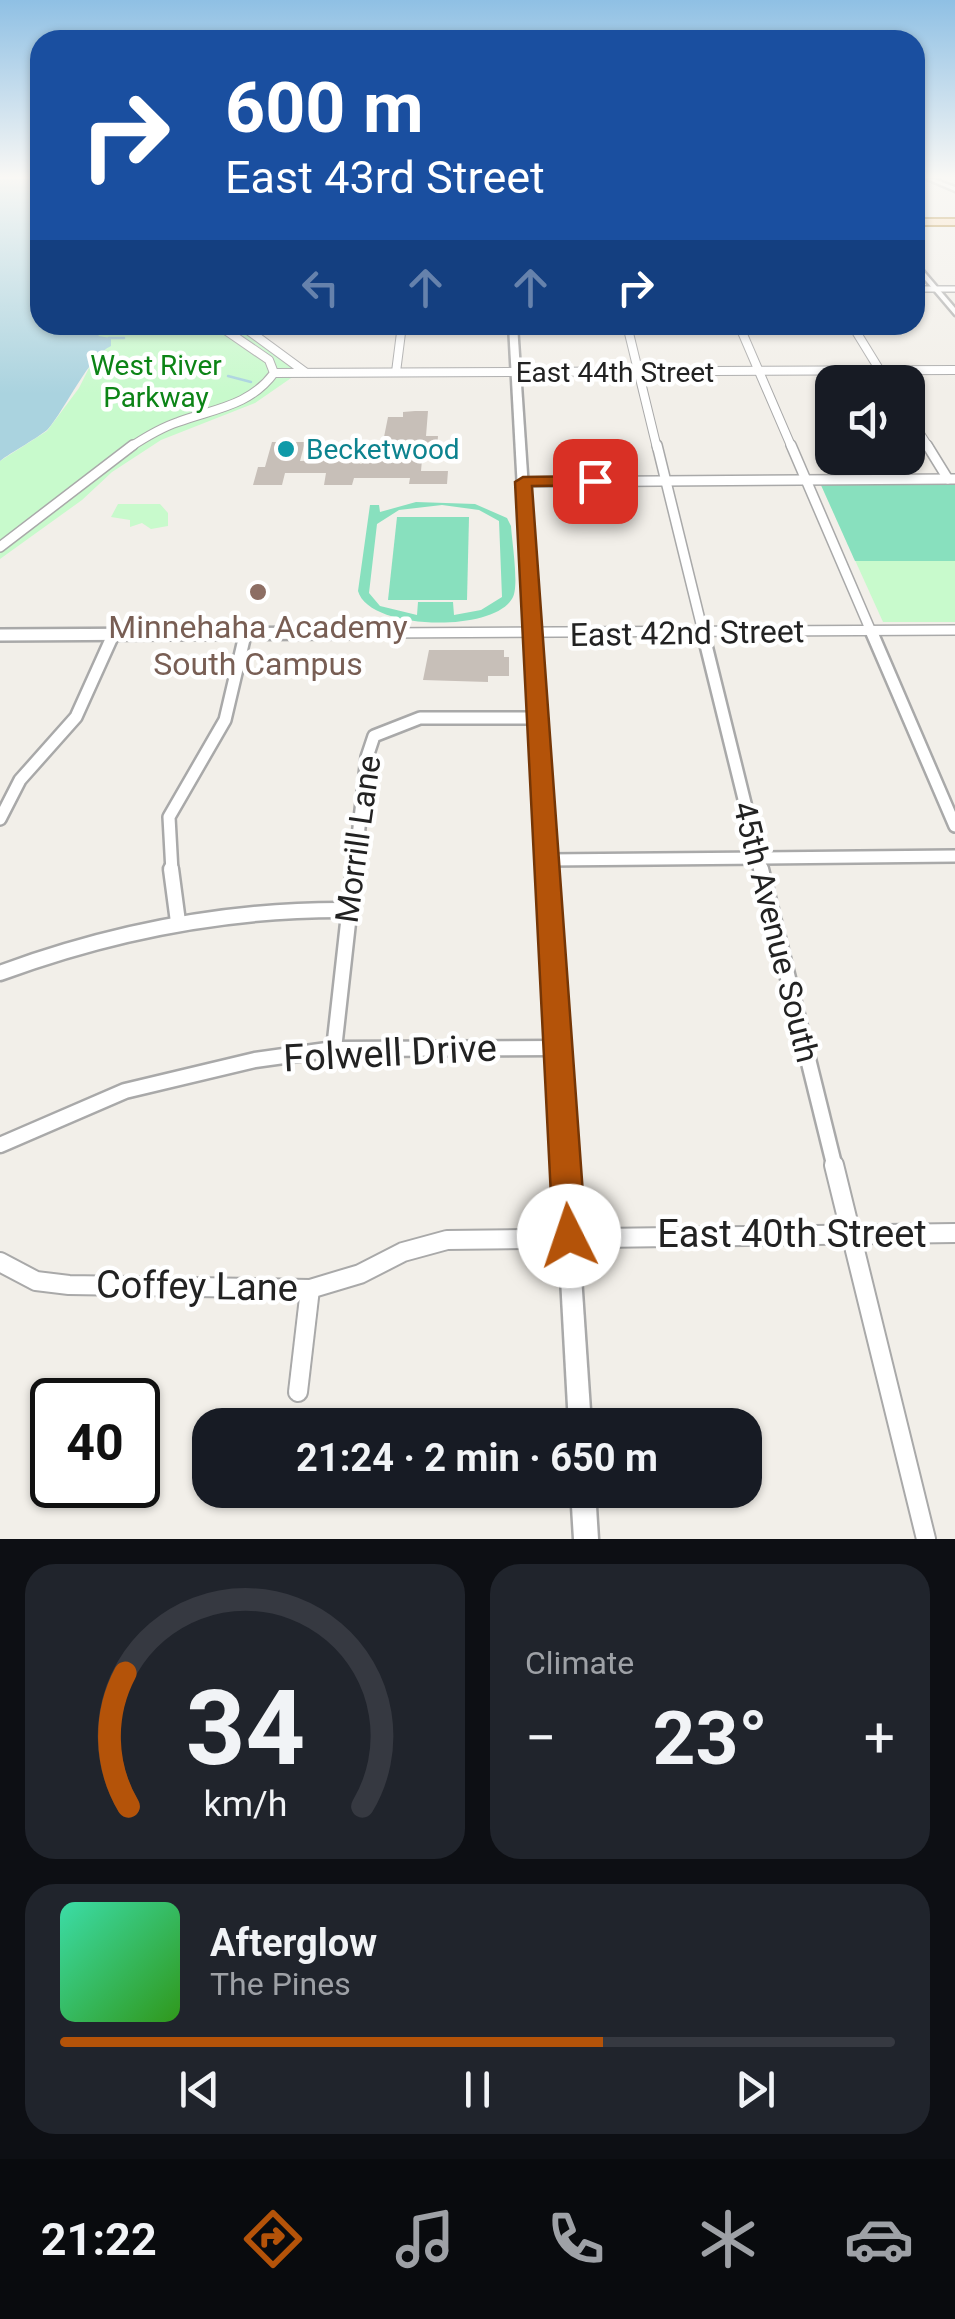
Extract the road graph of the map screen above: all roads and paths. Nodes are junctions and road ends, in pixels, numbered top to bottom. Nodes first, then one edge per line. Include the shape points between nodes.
1 (925, 275) edge
2 (925, 289) edge
3 (936, 289) junction
4 (955, 289) edge
5 (955, 313) edge
6 (233, 335) edge
7 (255, 335) edge
8 (401, 335) edge
9 (515, 335) edge
10 (630, 335) edge
11 (743, 335) edge
12 (858, 335) edge
13 (877, 365) edge
14 (925, 370) edge
15 (955, 370) edge
16 (758, 371) junction
17 (815, 371) edge
18 (274, 372) junction
19 (305, 372) junction
20 (396, 372) junction
21 (639, 372) junction
22 (517, 373) junction
23 (925, 440) edge
24 (951, 479) edge
25 (806, 480) junction
26 (665, 481) junction
27 (523, 482) junction
28 (0, 547) edge
29 (955, 630) edge
30 (872, 631) junction
31 (702, 632) junction
32 (0, 635) edge
33 (113, 635) junction
34 (246, 635) junction
35 (534, 635) junction
36 (536, 718) junction
37 (0, 819) edge
38 (955, 826) edge
39 (955, 856) edge
40 (758, 858) junction
41 (548, 860) junction
42 (348, 910) junction
43 (178, 922) junction
44 (0, 973) edge
45 (334, 1048) junction
46 (555, 1048) junction
47 (0, 1145) edge
48 (955, 1233) edge
49 (852, 1234) junction
50 (569, 1236) junction
51 (0, 1262) edge
52 (310, 1289) junction
53 (298, 1392) dead end
54 (579, 1408) edge
55 (585, 1508) edge
56 (586, 1539) edge
57 (926, 1539) edge

1 - 3 street
2 - 3 street
3 - 4 street
3 - 5 street
6 - 18 street via 269,360
7 - 19 street
8 - 20 street
9 - 22 street
10 - 21 street, 45th Avenue South
11 - 16 street
12 - 13 street
14 - 15 street, East 44th Street
16 - 17 street, East 44th Street
16 - 21 street, East 44th Street
16 - 25 street
18 - 19 street, East 44th Street
18 - 28 street via 251,396 151,435
19 - 20 street, East 44th Street
20 - 22 street, East 44th Street
21 - 22 street, East 44th Street
21 - 26 street, 45th Avenue South
22 - 27 street
23 - 24 street
24 - 25 street
25 - 26 street
25 - 30 street
26 - 27 street
26 - 31 street, 45th Avenue South
27 - 35 street
29 - 30 street, East 42nd Street
30 - 31 street, East 42nd Street
30 - 38 street
31 - 35 street, East 42nd Street
31 - 40 street, 45th Avenue South
32 - 33 street, East 42nd Street
33 - 34 street, East 42nd Street
33 - 37 street via 76,717 20,780
34 - 35 street, East 42nd Street
34 - 43 street via 225,720 170,817
35 - 36 street
36 - 41 street
36 - 42 street, Morrill Lane via 420,718 374,736
39 - 40 street
40 - 41 street
40 - 49 street, 45th Avenue South
41 - 46 street
42 - 43 street
42 - 45 street, Morrill Lane
43 - 44 street
45 - 46 street, Folwell Drive
45 - 47 street, Folwell Drive via 125,1091
46 - 50 street
48 - 49 street, East 40th Street
49 - 50 street, East 40th Street
49 - 57 street, 45th Avenue South
50 - 52 street, Coffey Lane via 447,1240
50 - 54 street
51 - 52 street, Coffey Lane via 36,1280 68,1285
52 - 53 street
55 - 56 street

